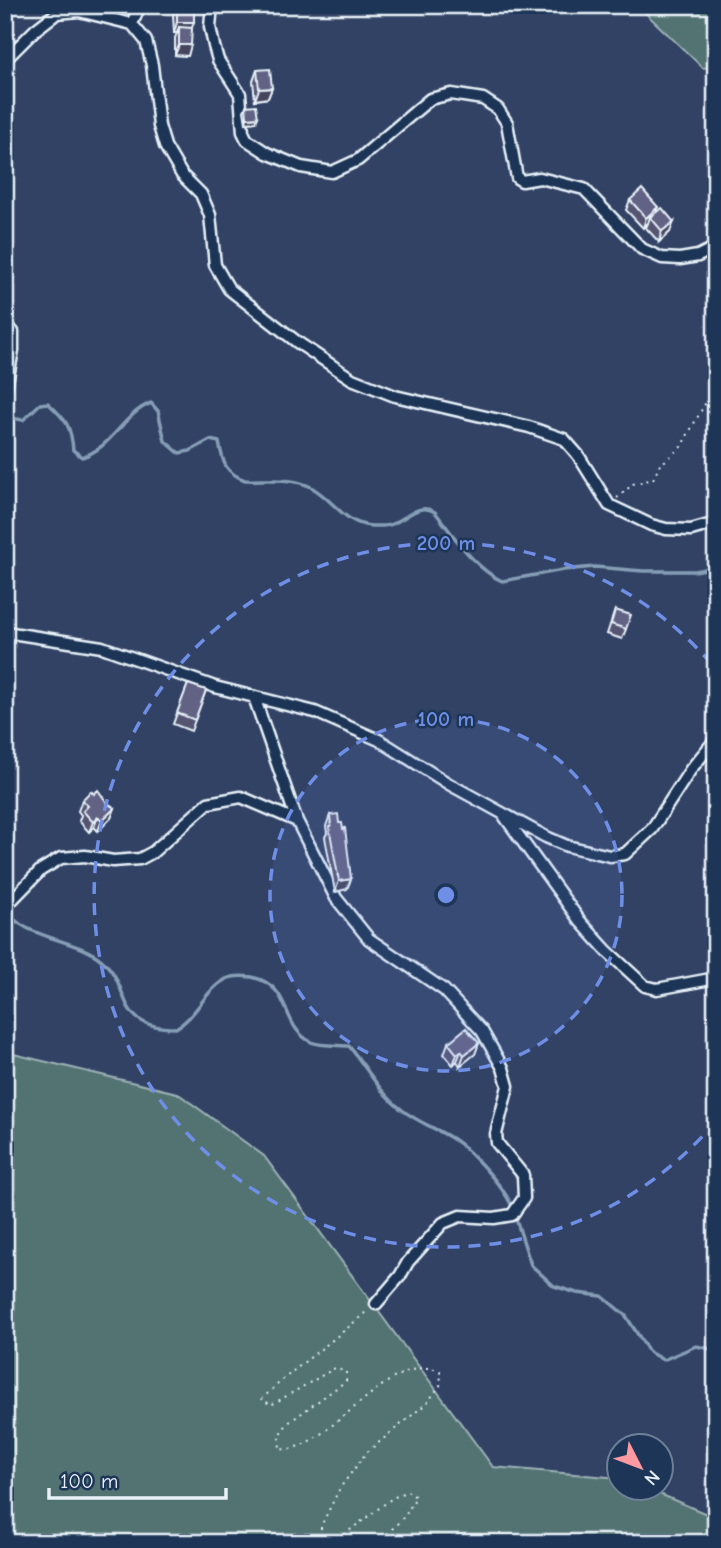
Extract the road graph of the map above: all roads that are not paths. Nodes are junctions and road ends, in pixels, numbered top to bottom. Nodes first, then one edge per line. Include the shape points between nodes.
1 (140, 5) edge
2 (212, 5) edge
3 (132, 24) junction
4 (5, 60) edge
5 (716, 247) edge
6 (5, 326) edge
7 (5, 393) edge
8 (716, 523) edge
9 (5, 632) edge
10 (254, 697) junction
11 (716, 739) edge
12 (503, 813) junction
13 (297, 821) junction
14 (5, 907) edge
15 (716, 978) edge
16 (376, 1304) road end

1 - 3 street
2 - 5 street via 214,46 240,94 243,132 267,153 301,167 332,172 358,160 430,99 451,94 483,99 498,109 507,123 517,178 540,178 584,189 642,249 662,258 698,256
3 - 4 street via 79,11 57,13
3 - 8 street via 146,41 165,146 182,175 201,194 210,215 215,265 229,289 352,379 395,396 529,426 564,439 609,505 666,529 691,530
6 - 7 street via 13,332
9 - 10 street via 102,648
10 - 12 street via 315,712 379,740
10 - 13 street
11 - 12 street via 652,829 625,854 610,856 567,846
12 - 15 street via 580,921 645,986 657,989
13 - 14 street via 241,797 208,803 140,859 61,858 41,870
13 - 16 street via 336,898 369,939 444,990 482,1031 508,1086 497,1143 523,1175 524,1198 512,1215 460,1216 443,1223

